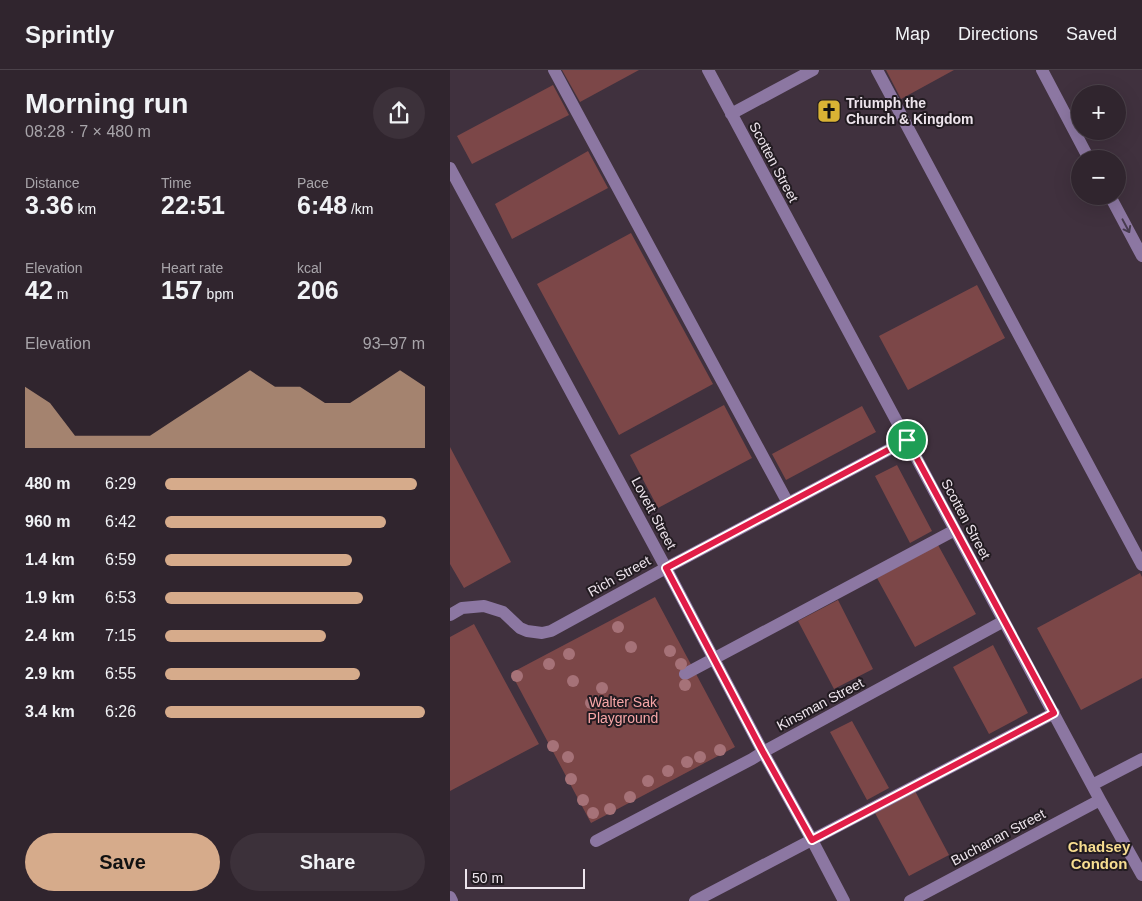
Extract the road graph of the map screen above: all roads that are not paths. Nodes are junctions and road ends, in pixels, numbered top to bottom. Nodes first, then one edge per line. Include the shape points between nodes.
1 (554, 70) edge
2 (708, 70) edge
3 (813, 70) edge
4 (877, 70) edge
5 (1042, 70) edge
6 (731, 114) junction
7 (1084, 150) edge
8 (450, 168) edge
9 (1115, 205) edge
10 (1142, 256) edge
11 (907, 440) junction
12 (788, 503) junction
13 (955, 530) junction
14 (1142, 565) edge
15 (666, 568) junction
16 (450, 615) edge
17 (1004, 621) junction
18 (714, 659) junction
19 (684, 674) dead end
20 (1054, 713) junction
21 (763, 752) junction
22 (1142, 759) edge
23 (1092, 785) junction
24 (1100, 800) junction
25 (812, 840) junction
26 (596, 841) dead end
27 (1142, 875) edge
28 (450, 897) edge
29 (452, 901) edge
30 (695, 901) edge
31 (844, 901) edge
32 (910, 901) edge

1 - 12 street
2 - 6 street, Scotten Street
3 - 6 street
4 - 14 street
5 - 7 street
6 - 11 street, Scotten Street
8 - 15 street, Lovett Street
9 -> 10 street
11 - 12 street, Rich Street
11 - 13 street, Scotten Street
12 - 15 street, Rich Street
13 - 17 street, Scotten Street
13 - 18 street
15 - 16 street, Rich Street via 552,631 527,632 503,612 484,606 462,608
15 - 18 street, Lovett Street
17 - 20 street, Scotten Street
17 - 21 street, Kinsman Street
18 - 19 street
18 - 21 street, Lovett Street
20 - 23 street, Scotten Street
20 - 25 street
21 - 25 street, Lovett Street
21 - 26 street, Kinsman Street
22 - 23 street
23 - 24 street, Scotten Street
24 - 27 street, Scotten Street
24 - 32 street, Buchanan Street
25 - 30 street
25 - 31 street, Lovett Street
28 - 29 street

